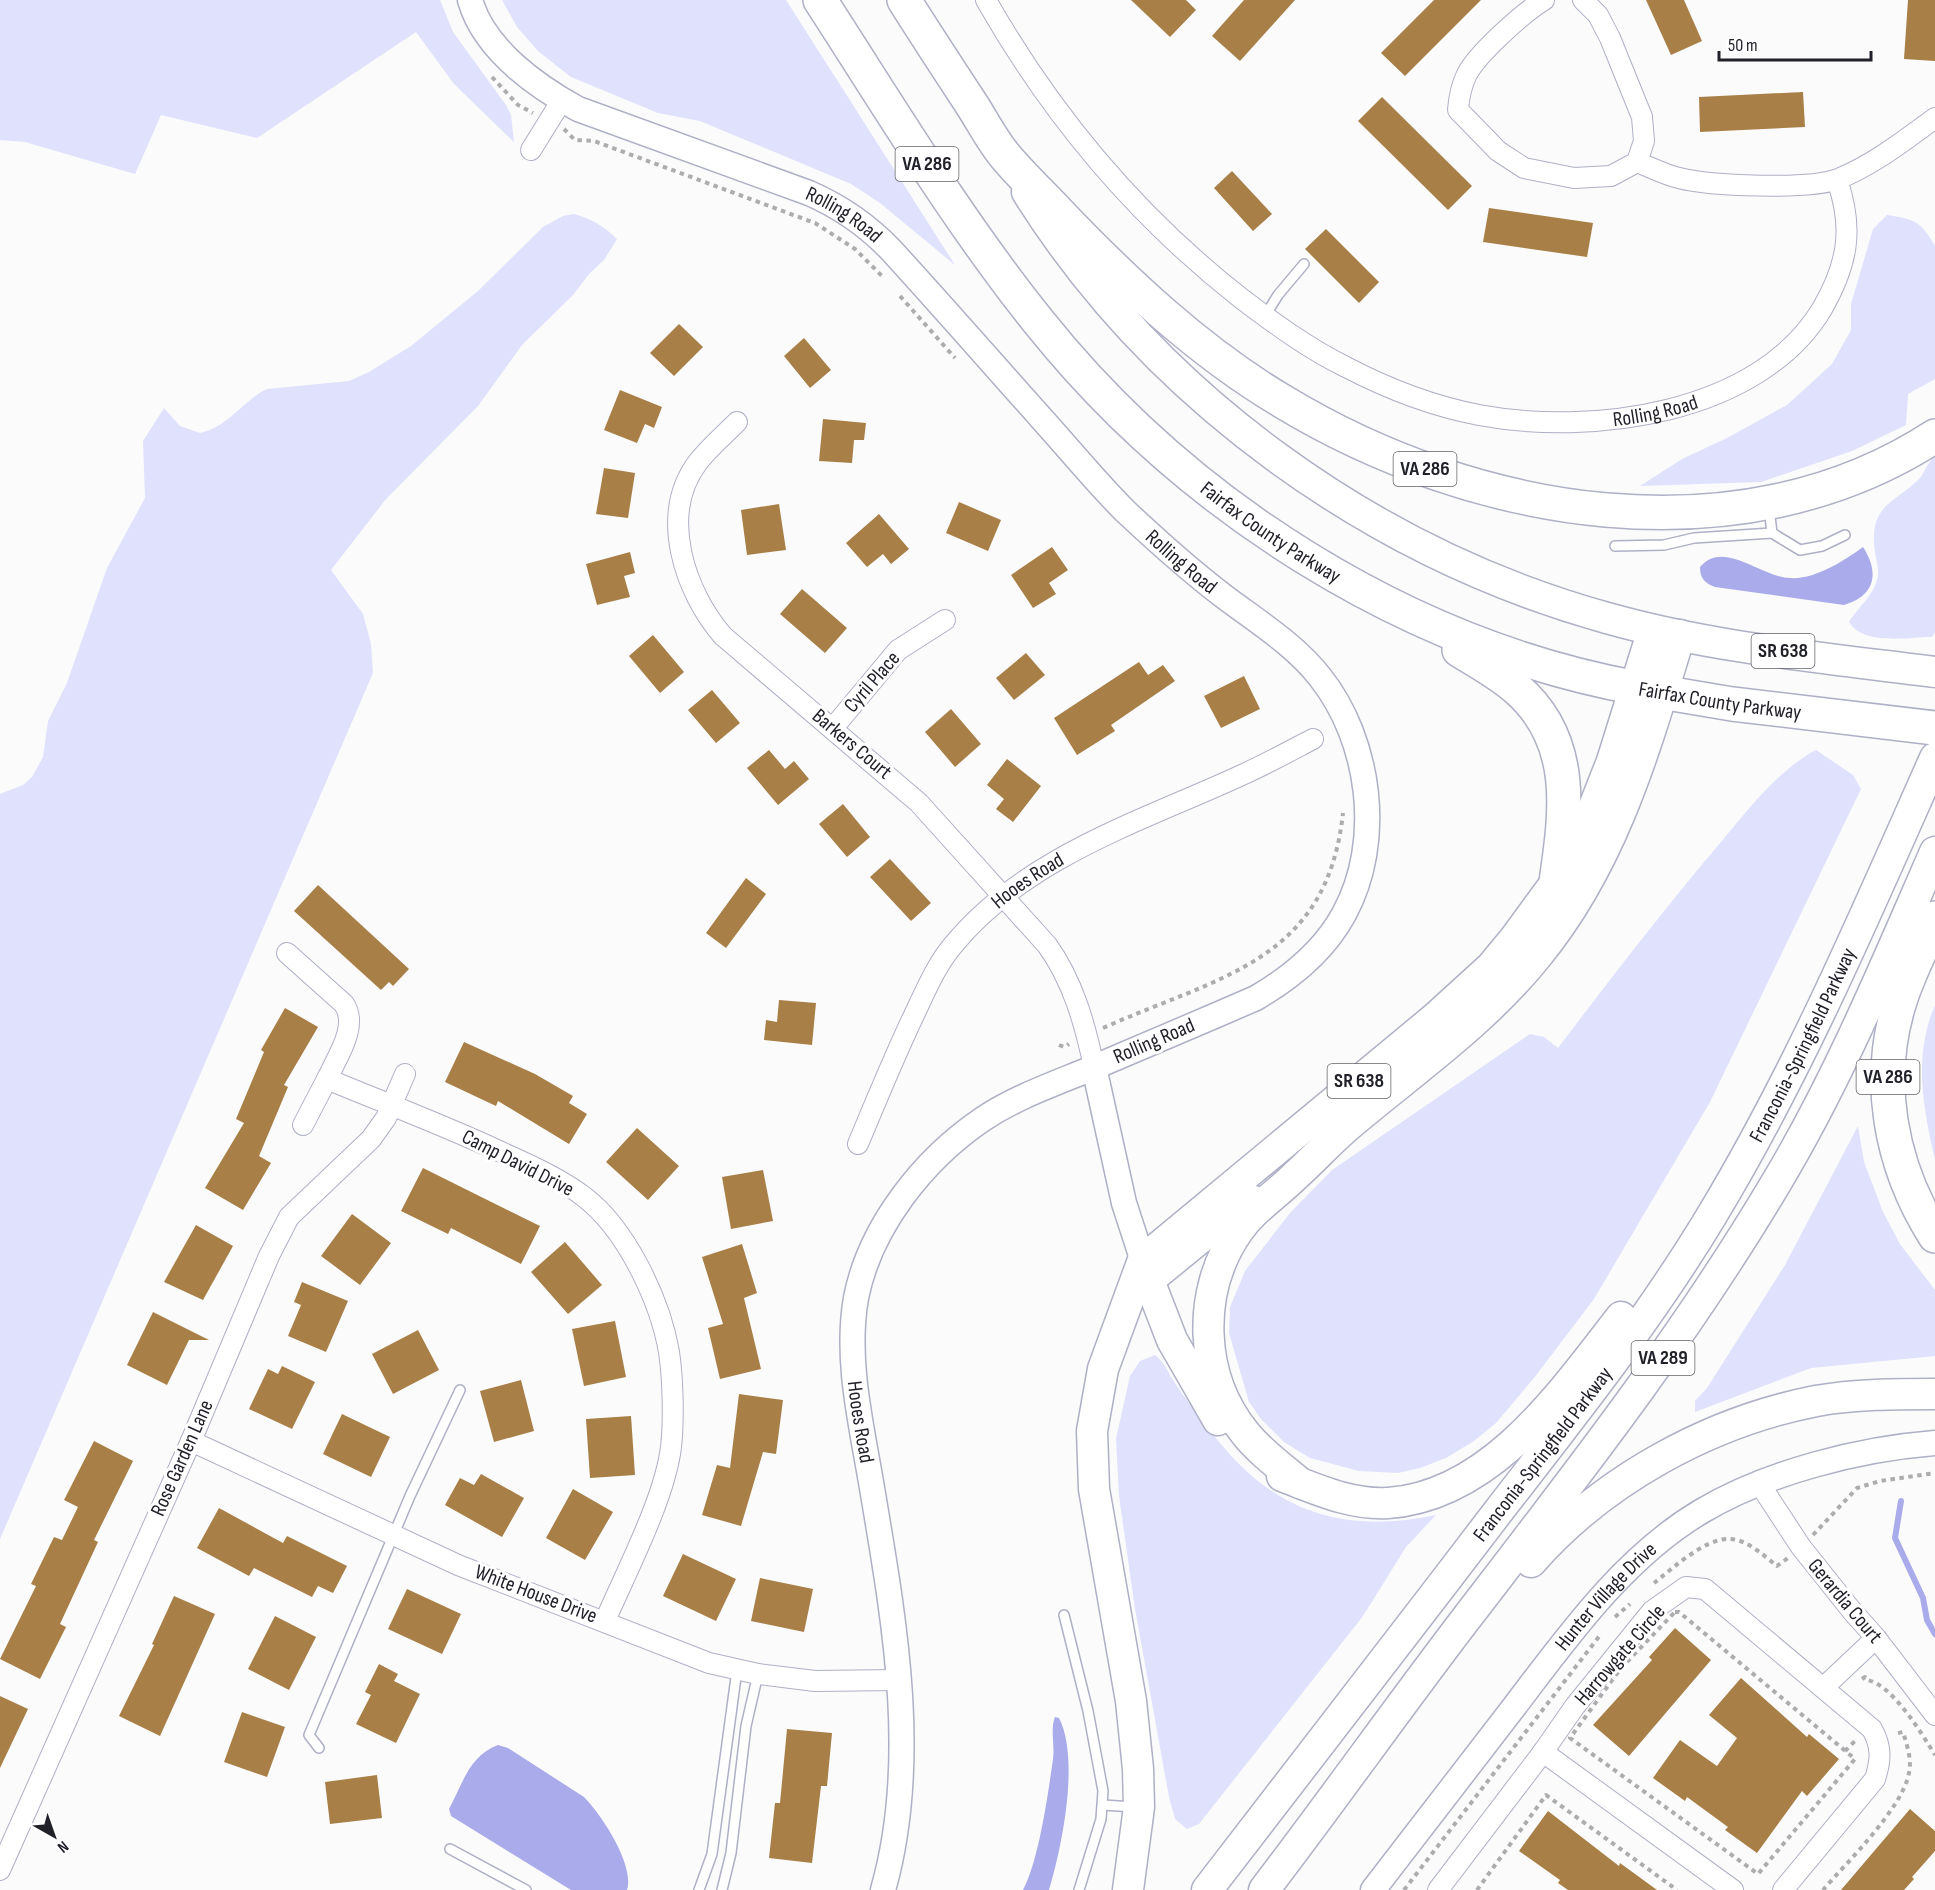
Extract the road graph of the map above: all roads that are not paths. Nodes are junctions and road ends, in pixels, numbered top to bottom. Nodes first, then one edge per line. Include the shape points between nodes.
1 (470, 0) edge
2 (820, 0) edge
3 (904, 0) edge
4 (1544, 0) edge
5 (1583, 0) edge
6 (992, 3) edge
7 (562, 100) junction
8 (1935, 118) edge
9 (531, 150) dead end
10 (1004, 156) junction
11 (1636, 162) junction
12 (1837, 180) junction
13 (1304, 264) dead end
14 (1265, 316) junction
15 (736, 422) dead end
16 (1935, 436) edge
17 (1770, 518) junction
18 (1845, 535) dead end
19 (1615, 546) dead end
20 (1384, 601) junction
21 (945, 621) dead end
22 (1666, 632) junction
23 (1935, 672) edge
24 (1650, 690) junction
25 (833, 728) junction
26 (1935, 728) edge
27 (1313, 739) dead end
28 (1935, 758) edge
29 (1935, 852) edge
30 (1556, 882) junction
31 (1003, 897) junction
32 (1935, 918) edge
33 (287, 953) dead end
34 (1818, 1020) junction
35 (1095, 1067) junction
36 (405, 1074) dead end
37 (327, 1079) junction
38 (391, 1106) junction
39 (303, 1125) dead end
40 (1346, 1128) junction
41 (858, 1144) dead end
42 (1935, 1236) edge
43 (1147, 1271) junction
44 (460, 1390) dead end
45 (1935, 1394) edge
46 (191, 1441) junction
47 (1935, 1443) edge
48 (1300, 1483) junction
49 (1759, 1483) junction
50 (393, 1536) junction
51 (1064, 1615) dead end
52 (605, 1621) junction
53 (1876, 1638) junction
54 (737, 1670) junction
55 (758, 1674) junction
56 (898, 1680) junction
57 (1828, 1691) junction
58 (1935, 1715) edge
59 (319, 1748) dead end
60 (1543, 1752) junction
61 (1103, 1805) junction
62 (1139, 1807) junction
63 (1318, 1819) junction
64 (450, 1849) dead end
65 (0, 1870) edge
66 (526, 1890) edge
67 (699, 1890) edge
68 (722, 1890) edge
69 (884, 1890) edge
70 (1079, 1890) edge
71 (1128, 1890) edge
72 (1208, 1890) edge
73 (1264, 1890) edge
74 (1373, 1890) edge
75 (1438, 1890) edge
76 (1733, 1890) edge
77 (1783, 1890) edge

1 - 7 street, Rolling Road via 503,54 543,89
2 - 20 highway, Fairfax County Parkway / VA 286 via 1006,279 1115,406 1242,513
3 - 10 highway, VA 286
4 - 11 street via 1503,33 1468,72 1460,90 1458,110 1498,151 1524,168 1574,178 1611,176
5 - 11 street via 1598,15 1610,38 1641,117 1644,141
6 - 14 street, Rolling Road via 1066,121 1132,202 1211,274
7 - 9 street
7 - 35 street, Rolling Road via 808,193 861,221 1124,509 1193,573 1297,652 1337,701 1359,753 1365,782 1366,838 1352,897 1335,930 1309,960 1275,987
8 - 12 street via 1884,154
10 - 17 highway, VA 286 via 1111,265 1206,349 1279,400 1385,454 1503,493 1581,506
10 - 22 main road via 1067,252 1127,324 1192,387 1272,453 1352,507 1440,554 1563,604
11 - 12 street via 1679,178 1723,185
12 - 14 street, Rolling Road via 1846,207 1847,239 1836,280 1807,330 1764,368 1711,396 1670,409 1576,422 1530,422 1479,415 1389,388 1342,366
13 - 14 lane
15 - 25 street, Barkers Court via 698,463 688,483 679,531 686,572 701,608 723,636
16 - 17 highway, VA 286 via 1888,464
17 - 18 lane via 1800,550 1822,546
17 - 19 lane via 1664,545
20 - 24 highway, Fairfax County Parkway / VA 286 via 1509,654 1560,671
20 - 30 highway via 1512,684 1544,721 1565,783 1566,812
21 - 25 street, Cyril Place via 898,650
22 - 23 main road, SR 638
22 - 24 main road, SR 638
24 - 26 highway, Fairfax County Parkway / VA 286 via 1732,704
24 - 30 main road, SR 638
24 - 40 main road, SR 638 via 1649,740 1617,825 1562,925 1513,986
25 - 31 street, Barkers Court via 919,803
27 - 31 street, Hooes Road via 1067,854
28 - 34 main road, Franconia-Springfield Parkway / VA 289
29 - 63 main road, Franconia-Springfield Parkway / VA 289 via 1846,1050 1778,1180 1727,1263 1650,1377
30 - 43 main road, SR 638 via 1515,938 1464,993
31 - 35 street, Barkers Court via 1061,965
31 - 41 street, Hooes Road via 954,944 934,972
32 - 42 highway, VA 286 via 1901,998 1889,1057 1888,1085 1892,1130 1901,1168
33 - 37 street via 351,1014 350,1026
34 - 48 main road via 1754,1109 1707,1192 1648,1281 1565,1386 1499,1454 1444,1488 1388,1503 1335,1496
34 - 72 main road, Franconia-Springfield Parkway / VA 289 via 1710,1218 1627,1342
35 - 43 street, Rolling Road via 1118,1180
35 - 56 street, Hooes Road via 1004,1106 949,1145 894,1210 861,1281 854,1319 854,1370 889,1585
36 - 38 street, Rose Garden Lane
37 - 38 street, Camp David Drive
37 - 39 street
38 - 46 street, Rose Garden Lane via 371,1139 289,1217
38 - 52 street, Camp David Drive via 536,1168 584,1196 615,1229 638,1265 655,1304 669,1352 671,1448 661,1486
40 - 43 street, SR 638
40 - 48 main road via 1238,1230 1221,1261 1209,1303 1209,1345 1224,1403 1257,1447
43 - 48 main road via 1172,1340 1222,1425 1266,1470
43 - 62 main road via 1103,1369 1092,1431 1094,1489 1134,1724
44 - 50 lane
45 - 63 main road via 1846,1397 1764,1414 1685,1446 1615,1488 1542,1549 1420,1706
46 - 50 street, White House Drive
46 - 65 street, Rose Garden Lane
47 - 49 street, Hunter Village Drive via 1848,1455
49 - 53 street, Gerardia Court via 1801,1547
49 - 74 street, Hunter Village Drive via 1701,1511 1614,1584 1572,1631
50 - 52 street, White House Drive
50 - 59 lane via 309,1735
51 - 61 lane via 1098,1758
52 - 54 street, White House Drive via 709,1663
53 - 57 street
53 - 58 street, Gerardia Court
54 - 55 street, White House Drive
54 - 67 lane via 712,1854
55 - 56 street, White House Drive via 815,1680
55 - 68 lane via 746,1726 731,1853
56 - 69 street, Hooes Road via 900,1791
57 - 60 street, Harrowgate Circle via 1706,1589 1686,1587 1652,1611
57 - 77 street, Harrowgate Circle via 1872,1729 1880,1743 1880,1763 1875,1779
60 - 75 street, Harrowgate Circle
60 - 76 street
61 - 62 lane
61 - 70 lane via 1096,1842
62 - 71 main road
63 - 73 main road, Franconia-Springfield Parkway / VA 289
64 - 66 lane

